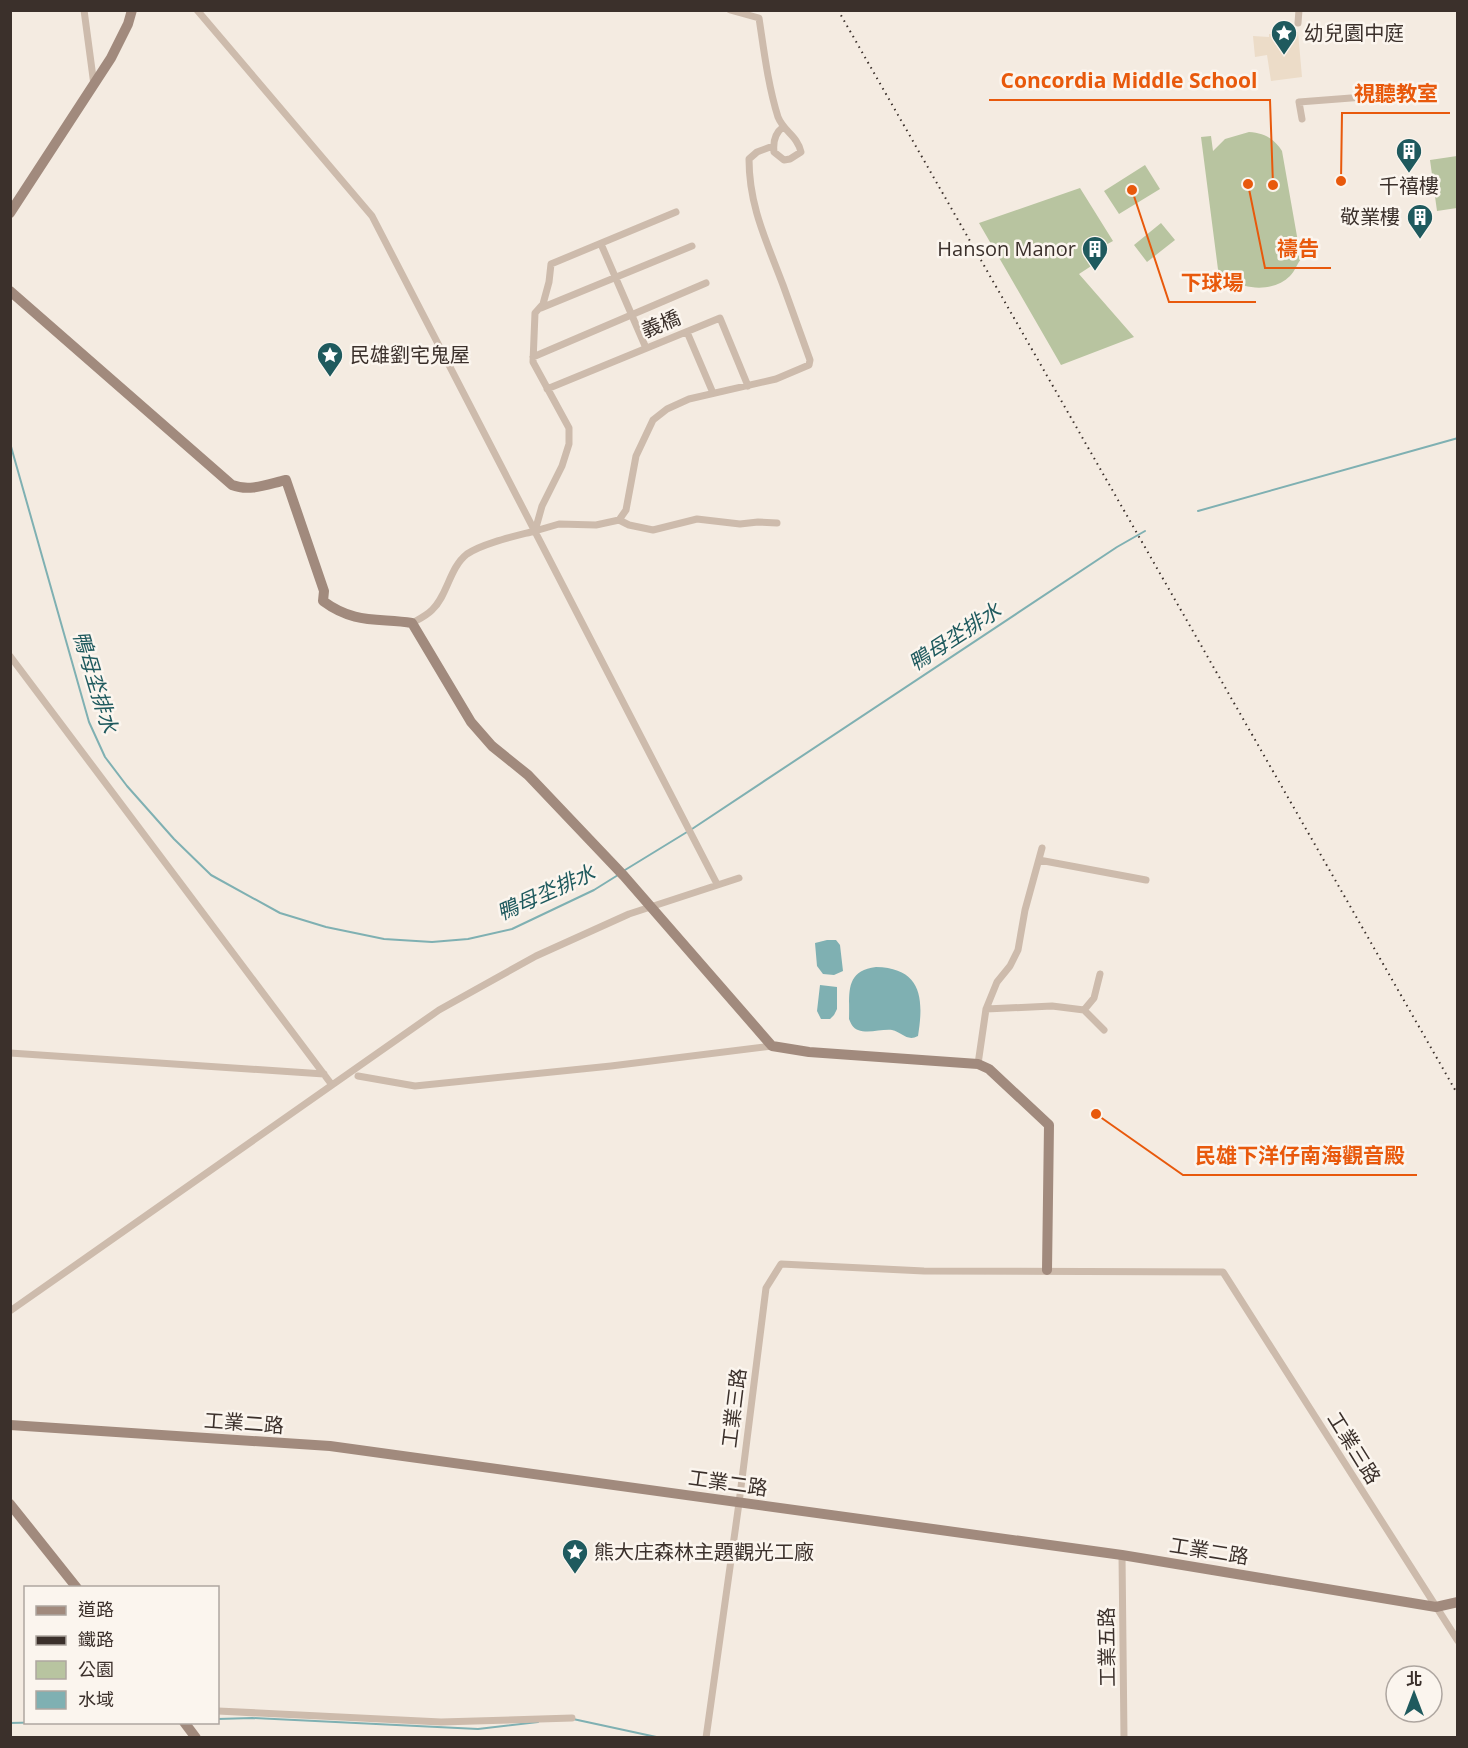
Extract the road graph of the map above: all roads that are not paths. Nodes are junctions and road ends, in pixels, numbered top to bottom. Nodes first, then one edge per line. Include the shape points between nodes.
1 (84, 10) edge
2 (132, 10) edge
3 (197, 10) edge
4 (730, 10) edge
5 (1299, 10) edge
6 (1298, 23) dead end
7 (94, 86) junction
8 (1377, 96) dead end
9 (1302, 119) dead end
10 (783, 127) junction
11 (773, 146) junction
12 (676, 212) dead end
13 (10, 213) edge
14 (601, 244) junction
15 (692, 246) dead end
16 (616, 278) junction
17 (706, 283) dead end
18 (10, 291) edge
19 (538, 309) junction
20 (631, 314) junction
21 (687, 332) junction
22 (646, 348) junction
23 (533, 357) junction
24 (748, 386) junction
25 (547, 389) junction
26 (713, 393) junction
27 (619, 520) junction
28 (777, 524) dead end
29 (535, 531) junction
30 (412, 623) junction
31 (10, 656) edge
32 (1042, 848) dead end
33 (1039, 860) junction
34 (739, 878) dead end
35 (1146, 880) dead end
36 (717, 884) junction
37 (651, 907) junction
38 (1100, 974) dead end
39 (986, 1009) junction
40 (1084, 1010) junction
41 (1104, 1030) dead end
42 (772, 1046) junction
43 (10, 1053) edge
44 (978, 1064) junction
45 (324, 1074) junction
46 (358, 1076) dead end
47 (332, 1085) junction
48 (1047, 1270) junction
49 (10, 1311) edge
50 (10, 1425) edge
51 (739, 1503) junction
52 (10, 1504) edge
53 (1122, 1555) junction
54 (75, 1586) edge
55 (1458, 1602) edge
56 (1436, 1607) junction
57 (1458, 1641) edge
58 (219, 1711) edge
59 (573, 1718) dead end
60 (186, 1724) edge
61 (196, 1737) edge
62 (706, 1737) edge
63 (1124, 1737) edge

1 - 7 street
2 - 7 street
3 - 29 street via 372,216
4 - 10 street via 759,18 770,89
5 - 6 street
7 - 13 street
8 - 9 street via 1299,102
10 - 11 street
10 - 11 street via 798,141 801,152 784,160
11 - 24 street via 749,159 749,177 758,224 810,360 801,369
12 - 14 street
14 - 16 street
14 - 19 street via 550,264 549,282
15 - 16 street
16 - 19 street
16 - 20 street
17 - 20 street, 義橋
18 - 30 street via 232,485 252,489 286,480 324,591 323,601 338,612 361,619
19 - 23 street
20 - 22 street
20 - 23 street, 義橋
21 - 22 street, 義橋
21 - 24 street, 義橋 via 720,318
21 - 26 street
22 - 25 street, 義橋
23 - 25 street
24 - 26 street
25 - 29 street via 569,428 569,444
26 - 27 street via 689,399 653,420 636,456 626,510
27 - 28 street via 653,530 697,519
27 - 29 street via 596,525 559,524
29 - 30 street via 500,540 467,555 432,610
29 - 36 street
30 - 37 street via 471,722 492,746 528,775
31 - 45 street
32 - 33 street
33 - 35 street
33 - 39 street via 1018,950 997,982
34 - 36 street
36 - 37 street
37 - 42 street
37 - 47 street via 536,956 439,1010
38 - 40 street via 1094,998
39 - 40 street via 1052,1006
39 - 44 street
40 - 41 street
42 - 44 street
42 - 46 street via 415,1086
43 - 45 street
44 - 48 street via 989,1069 1049,1125
45 - 47 street
47 - 49 street
48 - 51 street, 工業三路 via 924,1271 781,1264 766,1288
48 - 56 street, 工業三路 via 1223,1272
50 - 51 street, 工業二路 via 330,1446
51 - 53 street, 工業二路
51 - 62 street, 工業三路
52 - 54 street
53 - 56 street, 工業二路
53 - 63 street, 工業五路
55 - 56 street
56 - 57 street, 工業三路
58 - 59 street via 441,1722
60 - 61 street

